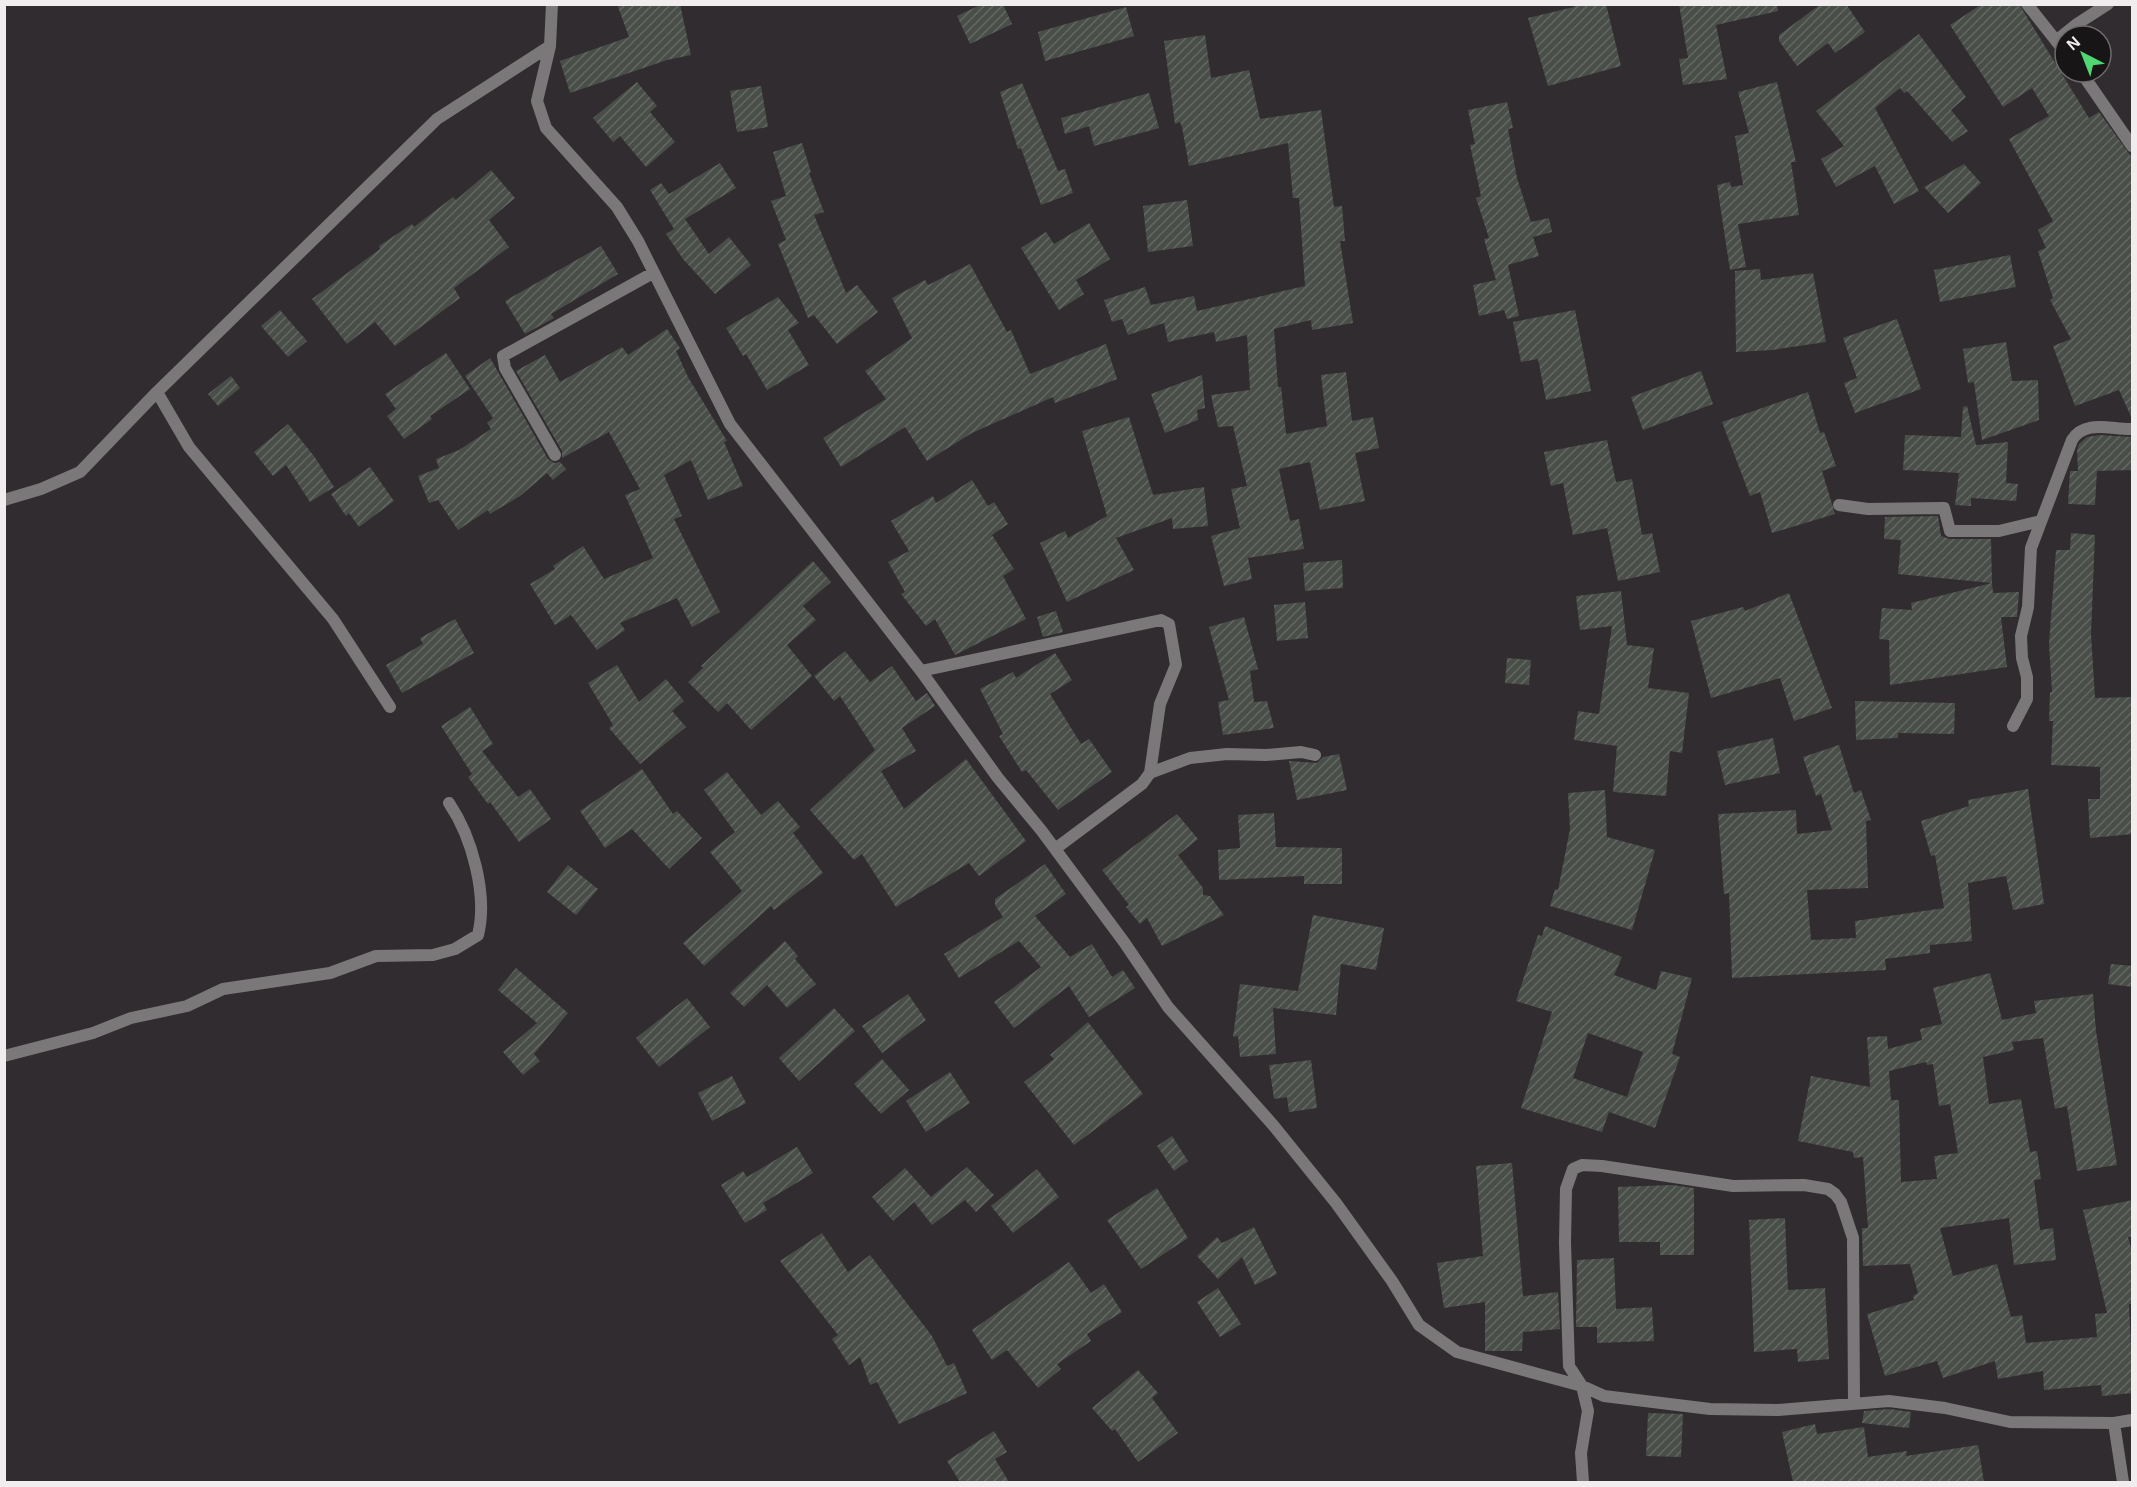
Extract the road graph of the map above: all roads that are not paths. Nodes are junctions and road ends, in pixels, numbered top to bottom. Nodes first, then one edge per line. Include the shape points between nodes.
1 (552, 4) edge
2 (2027, 4) edge
3 (2108, 4) edge
4 (2077, 24) edge
5 (2053, 37) edge
6 (550, 46) junction
7 (2089, 84) edge
8 (2133, 146) edge
9 (653, 273) junction
10 (157, 392) junction
11 (2133, 429) edge
12 (555, 455) dead end
13 (4, 500) edge
14 (1839, 505) dead end
15 (2041, 521) junction
16 (921, 671) junction
17 (390, 707) dead end
18 (2013, 726) dead end
19 (1315, 755) dead end
20 (1150, 773) junction
21 (449, 803) dead end
22 (1055, 849) junction
23 (4, 1056) edge
24 (1582, 1386) junction
25 (1854, 1403) junction
26 (2133, 1420) edge
27 (2114, 1423) junction
28 (1583, 1482) edge
29 (2123, 1482) edge

1 - 6 street
2 - 5 street
3 - 4 street
6 - 9 street via 537,101 546,128 616,207
6 - 10 street via 437,119
7 - 8 street
9 - 12 street via 503,356 505,368
9 - 16 street via 730,424
10 - 13 street via 80,472
10 - 17 street via 189,447 333,619
11 - 15 street via 2090,426 2076,434
14 - 15 street via 1868,509 1944,508 1950,531 1999,531
15 - 18 street via 2031,548 2028,608 2021,636 2026,699
16 - 20 street via 1161,620 1172,630 1176,665 1160,704
16 - 22 street
19 - 20 street via 1227,754 1190,759
20 - 22 street via 1142,784
21 - 23 street via 474,862 483,915 478,935 454,949 433,955 376,956 330,973 223,989 187,1006 131,1018 93,1034
22 - 24 street via 1168,1007 1336,1203 1419,1325 1457,1352
24 - 25 street via 1604,1396 1710,1409 1778,1410
24 - 25 street via 1569,1366 1565,1243 1566,1189 1574,1169 1582,1165 1733,1186 1804,1185 1835,1194 1853,1238
24 - 28 street via 1588,1411 1581,1453
25 - 27 street via 1889,1401 2010,1422
26 - 27 street
27 - 29 street

